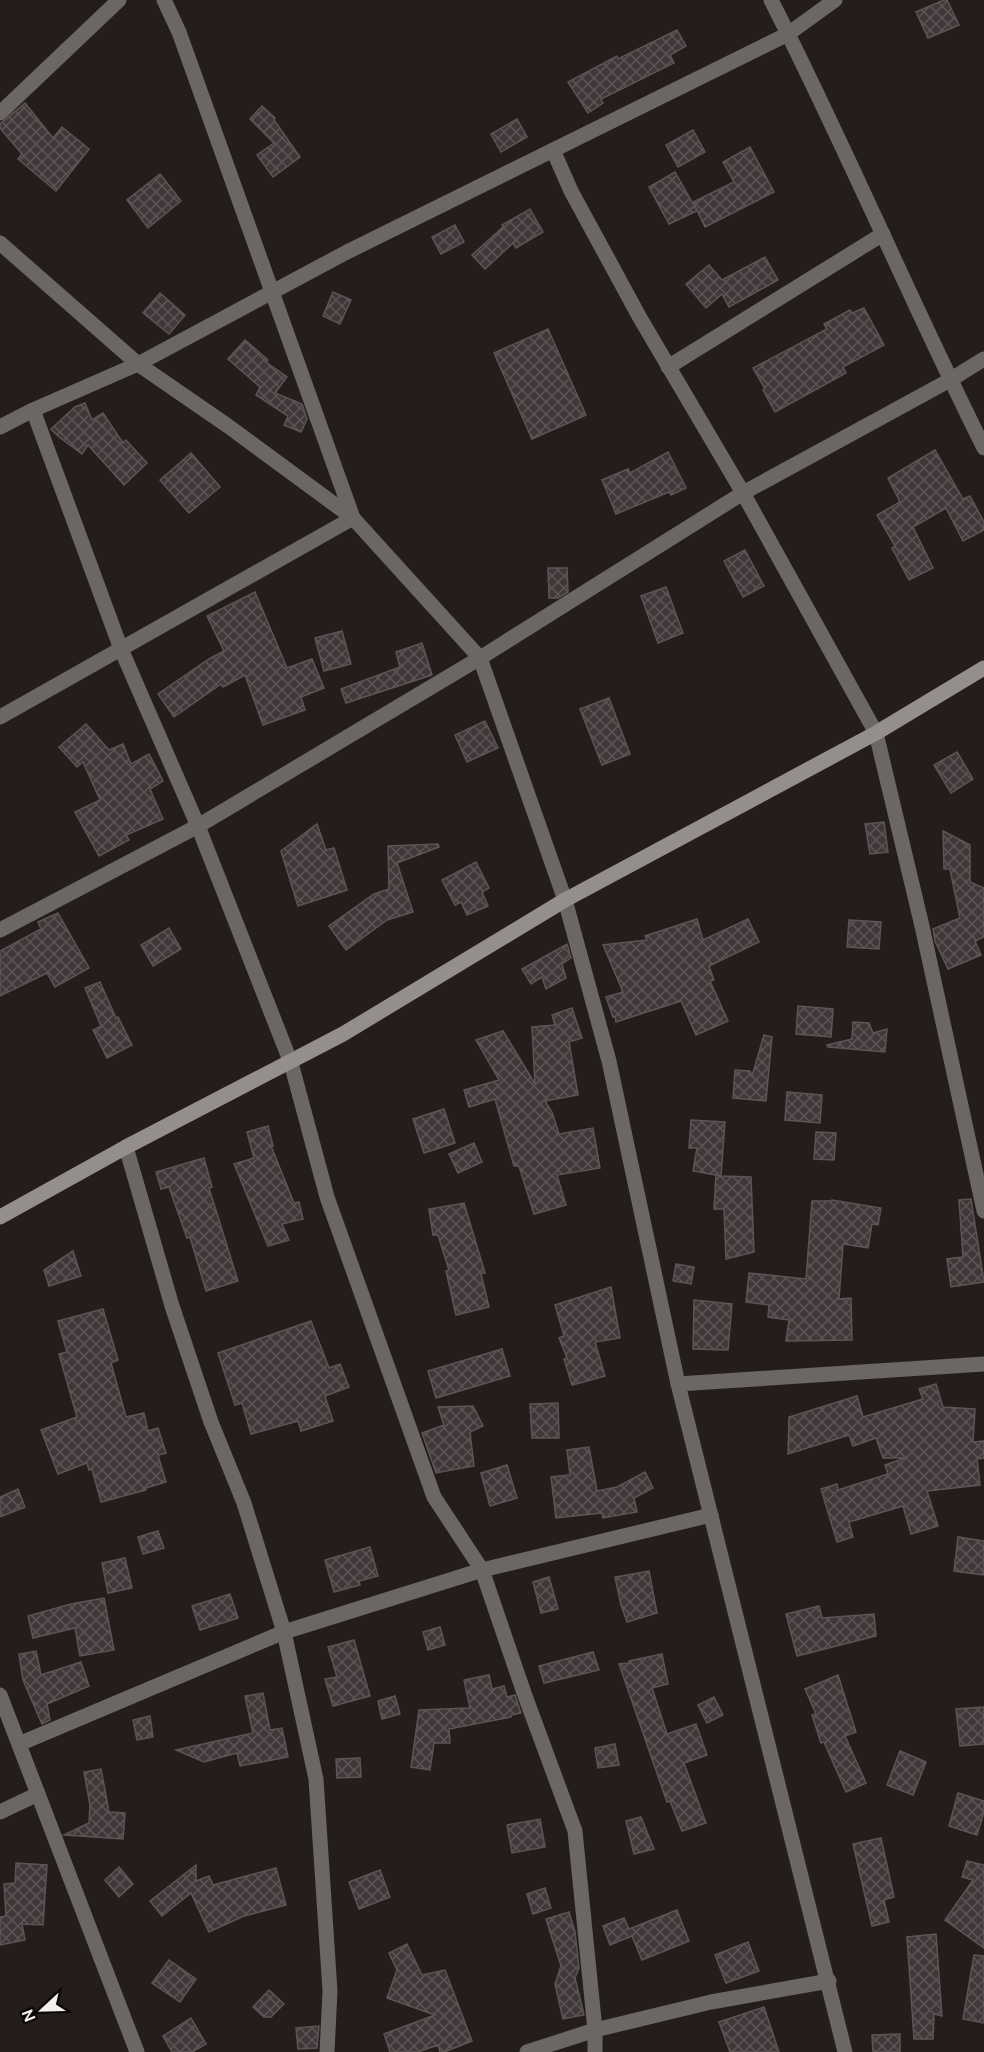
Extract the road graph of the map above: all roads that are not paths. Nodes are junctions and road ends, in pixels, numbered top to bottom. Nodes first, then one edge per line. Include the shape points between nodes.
1 (119, 0) edge
2 (164, 0) edge
3 (771, 0) edge
4 (835, 0) edge
5 (788, 34) junction
6 (0, 113) edge
7 (553, 150) junction
8 (883, 234) junction
9 (0, 243) edge
10 (272, 292) junction
11 (984, 359) edge
12 (138, 364) junction
13 (668, 367) junction
14 (950, 380) junction
15 (33, 410) junction
16 (0, 427) edge
17 (984, 448) edge
18 (743, 493) junction
19 (353, 518) junction
20 (121, 649) junction
21 (480, 658) junction
22 (984, 668) edge
23 (0, 717) edge
24 (876, 733) junction
25 (198, 826) junction
26 (565, 900) junction
27 (0, 930) edge
28 (291, 1063) junction
29 (126, 1147) junction
30 (984, 1211) edge
31 (0, 1217) edge
32 (984, 1364) edge
33 (678, 1384) junction
34 (711, 1515) junction
35 (482, 1570) junction
36 (284, 1632) junction
37 (0, 1695) edge
38 (19, 1744) junction
39 (38, 1794) junction
40 (0, 1812) edge
41 (829, 1981) junction
42 (595, 2030) junction
43 (137, 2052) edge
44 (327, 2052) edge
45 (527, 2052) edge
46 (595, 2052) edge
47 (845, 2052) edge

1 - 6 street
2 - 10 street via 180,32
3 - 5 street
4 - 5 street
5 - 7 street
5 - 8 street
7 - 10 street
7 - 13 street via 576,201
8 - 13 street
8 - 14 street
9 - 12 street
10 - 12 street
10 - 19 street
11 - 14 street
12 - 15 street
12 - 19 street
13 - 18 street
14 - 17 street
14 - 18 street
15 - 16 street
15 - 20 street
18 - 21 street
18 - 24 street
19 - 20 street
19 - 21 street
20 - 23 street
20 - 25 street
21 - 25 street
21 - 26 street
22 - 24 street
24 - 26 street
24 - 30 street
25 - 27 street
25 - 28 street
26 - 28 street
26 - 33 street via 609,1061
28 - 29 street
28 - 35 street via 327,1197 434,1497
29 - 31 street
29 - 36 street via 172,1306 211,1422 244,1503
32 - 33 street
33 - 34 street
34 - 35 street
34 - 41 street
35 - 36 street
35 - 42 street via 575,1831
36 - 38 street
36 - 44 street via 316,1779 330,1991
37 - 38 street
38 - 39 street
39 - 40 street
39 - 43 street
41 - 42 street via 711,2002
41 - 47 street
42 - 45 street
42 - 46 street

